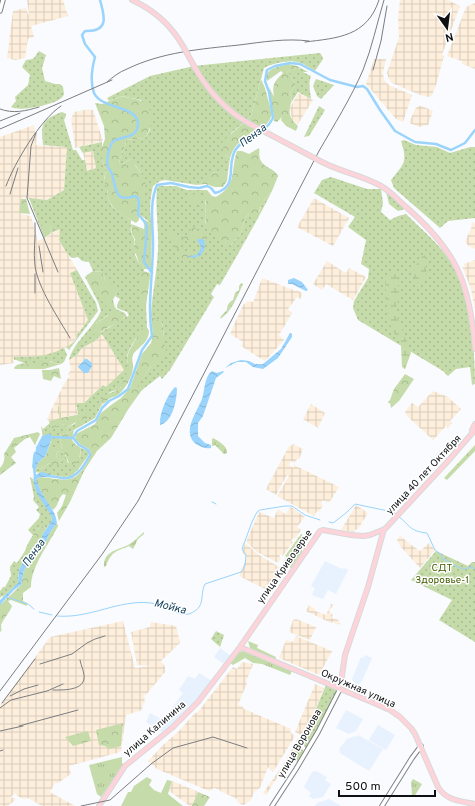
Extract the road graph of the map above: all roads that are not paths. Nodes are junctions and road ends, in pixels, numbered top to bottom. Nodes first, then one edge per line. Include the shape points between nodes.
1 (3, 0) edge
2 (132, 0) edge
3 (135, 0) edge
4 (0, 11) edge
5 (184, 46) junction
6 (439, 238) junction
7 (475, 332) edge
8 (475, 349) edge
9 (475, 424) edge
10 (474, 430) edge
11 (442, 467) junction
12 (385, 529) junction
13 (240, 647) junction
14 (340, 689) junction
15 (421, 746) junction
16 (475, 804) edge
17 (99, 806) edge
18 (272, 806) edge
19 (382, 806) edge

1 - 4 main road
2 - 5 main road via 163,20
3 - 5 main road via 164,19
5 - 6 main road, bridge via 203,82 219,101 238,116 322,161 383,188
6 - 7 main road via 456,263 466,286 473,311
6 - 8 main road via 465,286 471,311
9 - 10 main road
10 - 11 main road, улица 40 лет Октября
10 - 11 main road, улица 40 лет Октября
11 - 12 main road, улица 40 лет Октября
12 - 13 main road, улица Кривозерье via 363,536 320,531
12 - 14 main road via 343,663
13 - 14 main road, Окружная улица
13 - 17 main road, улица Калинина via 188,712 125,766
14 - 15 main road, Окружная улица via 386,708 400,717 411,728
14 - 18 main road, улица Воронова via 296,771
15 - 16 main road, Окружная улица via 443,795
15 - 19 main road

